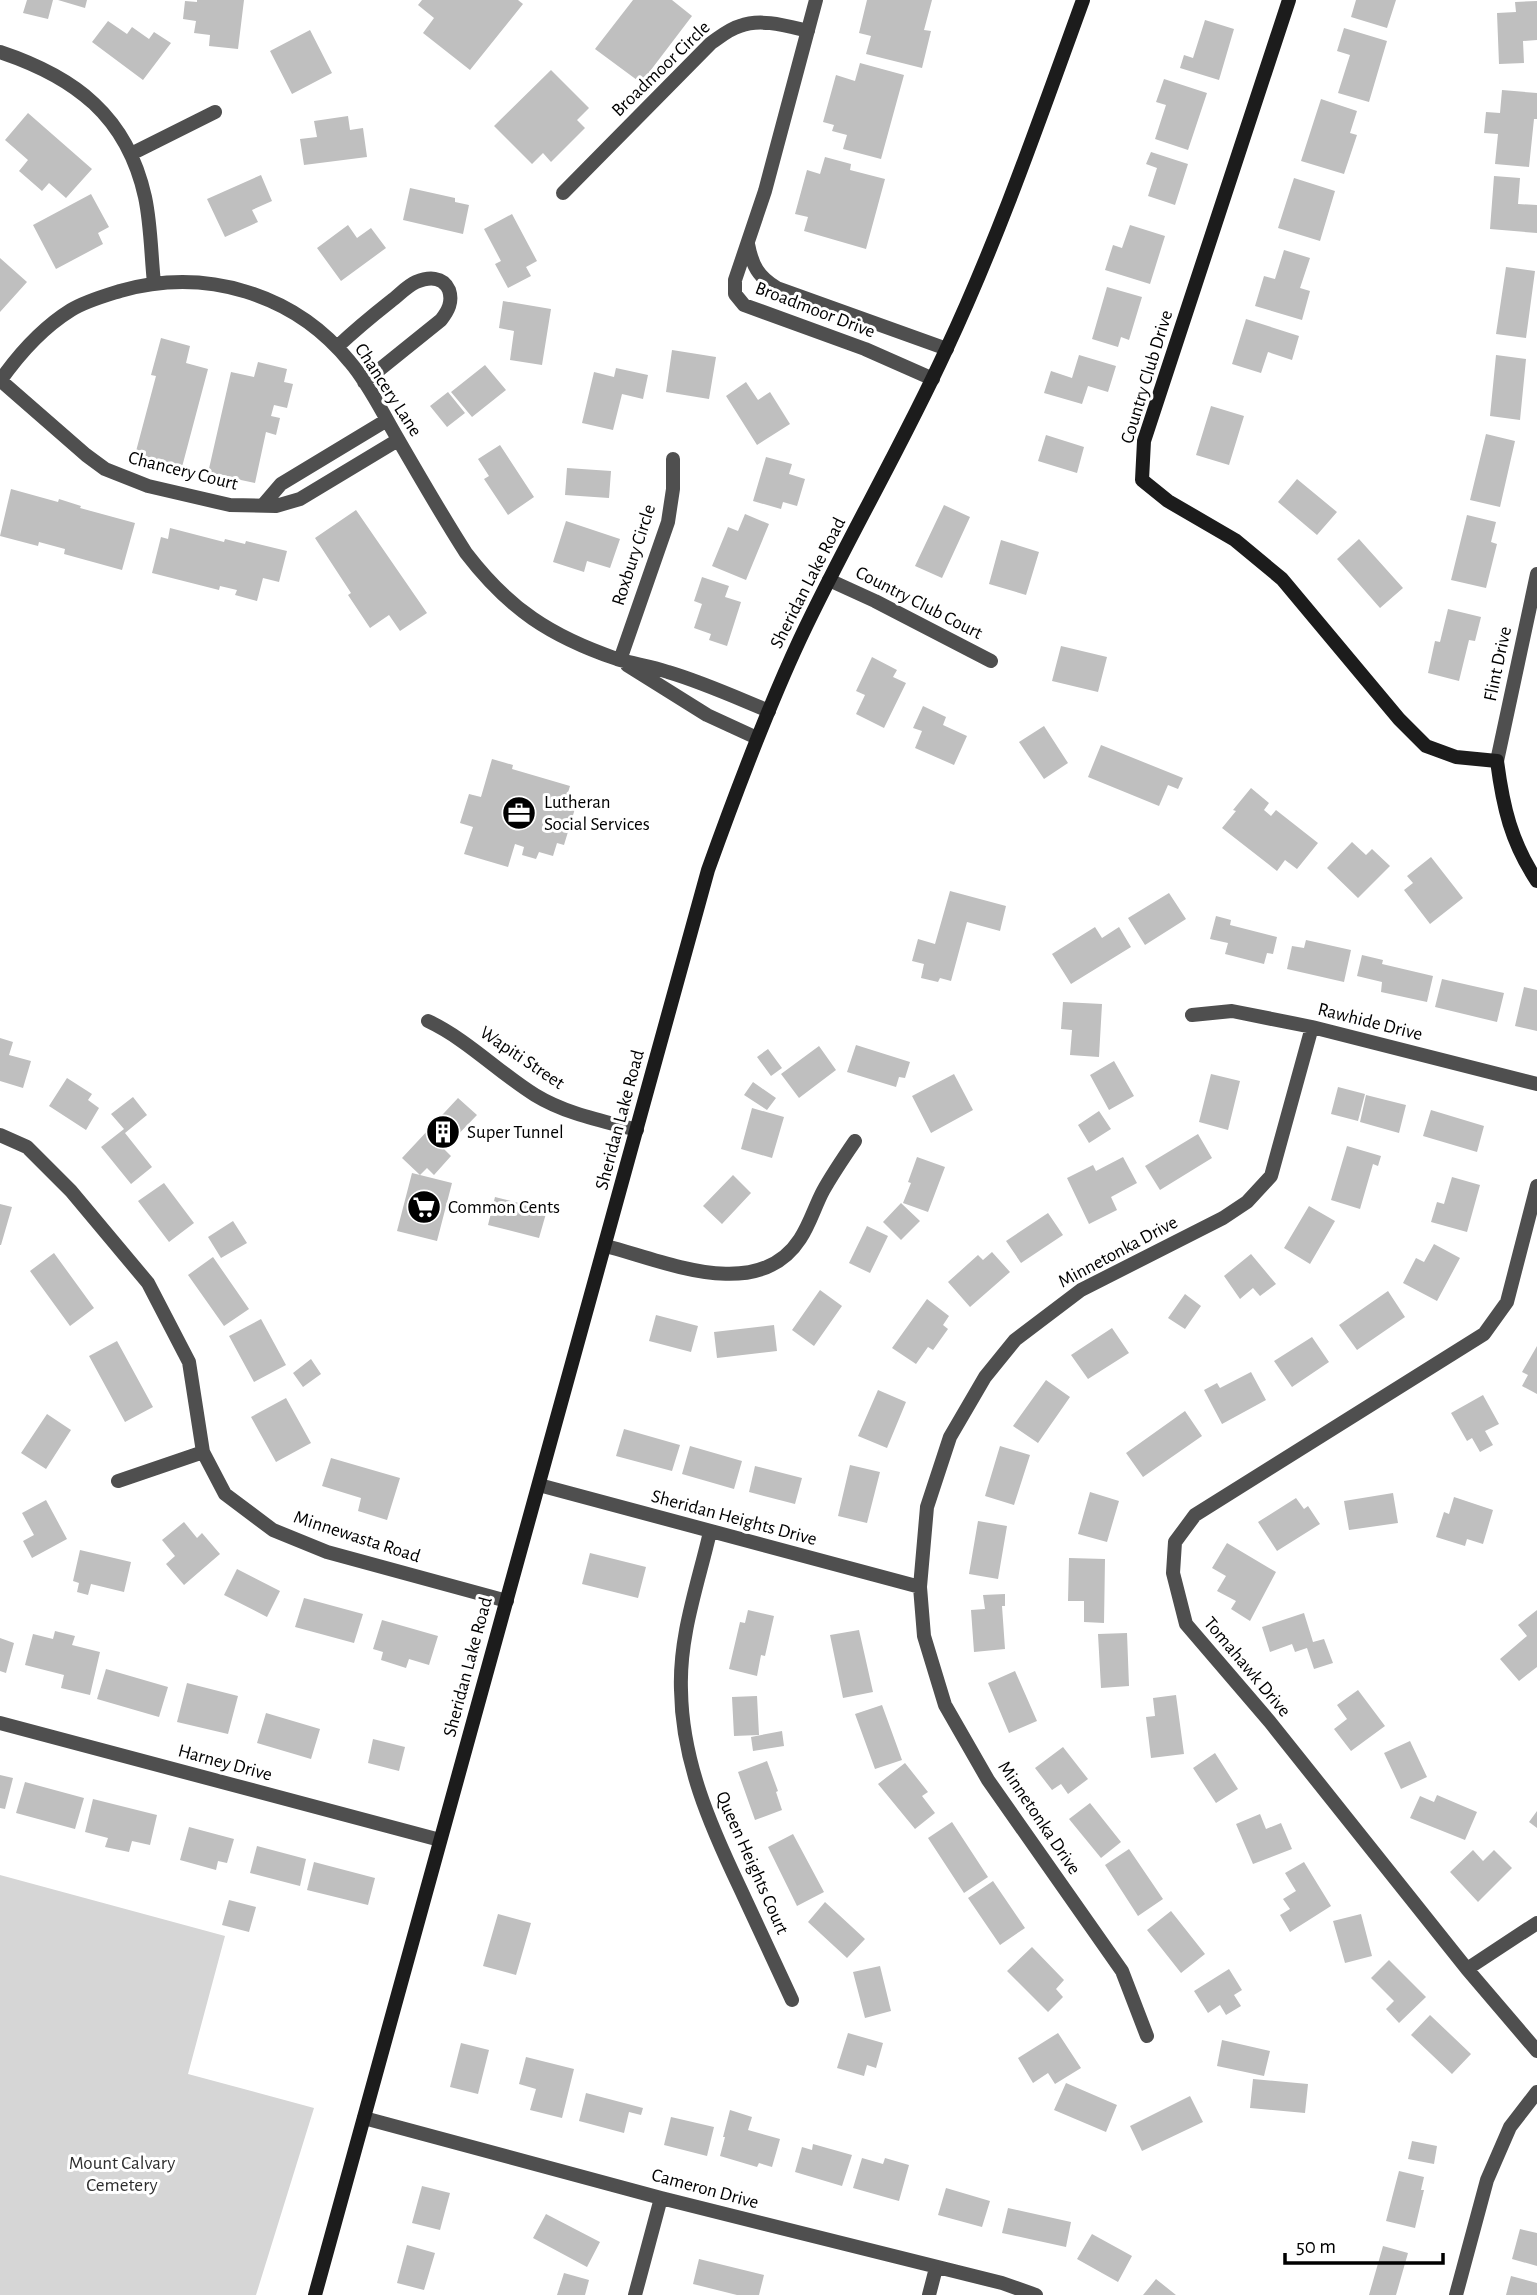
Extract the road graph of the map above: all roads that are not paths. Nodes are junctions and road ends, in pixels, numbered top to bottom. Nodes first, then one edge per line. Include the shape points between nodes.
1 (816, 0) edge
2 (1083, 0) edge
3 (1289, 0) edge
4 (808, 31) junction
5 (0, 52) edge
6 (215, 112) dead end
7 (131, 154) junction
8 (563, 193) dead end
9 (748, 244) junction
10 (154, 283) junction
11 (337, 347) junction
12 (947, 349) junction
13 (933, 379) junction
14 (0, 380) edge
15 (364, 382) junction
16 (387, 420) junction
17 (398, 440) junction
18 (673, 459) dead end
19 (263, 505) junction
20 (1537, 574) edge
21 (829, 580) junction
22 (620, 660) junction
23 (991, 661) dead end
24 (769, 710) junction
25 (757, 738) junction
26 (1497, 761) junction
27 (1537, 881) edge
28 (1192, 1015) dead end
29 (428, 1021) dead end
30 (1312, 1027) junction
31 (1537, 1084) edge
32 (637, 1130) junction
33 (0, 1135) edge
34 (855, 1141) dead end
35 (1537, 1185) edge
36 (606, 1246) junction
37 (203, 1452) junction
38 (118, 1481) dead end
39 (539, 1485) junction
40 (710, 1532) junction
41 (920, 1587) junction
42 (506, 1601) junction
43 (0, 1723) edge
44 (440, 1840) junction
45 (1537, 1923) edge
46 (1467, 1969) junction
47 (792, 2000) dead end
48 (1147, 2036) dead end
49 (1537, 2050) edge
50 (1537, 2092) edge
51 (365, 2118) junction
52 (661, 2198) junction
53 (936, 2269) junction
54 (315, 2295) edge
55 (635, 2295) edge
56 (929, 2295) edge
57 (1036, 2295) edge
58 (1456, 2295) edge

1 - 4 street, Broadmoor Drive
2 - 12 main road, Sheridan Lake Road via 1012,195
3 - 26 main road, Country Club Drive via 1144,440 1142,480 1168,501 1235,540 1282,579 1426,746 1456,757
4 - 8 street, Broadmoor Circle via 759,23 729,31 711,43
4 - 9 street, Broadmoor Drive
5 - 7 street via 49,71 87,95
6 - 7 street
7 - 10 street via 145,197
9 - 12 street, Broadmoor Drive via 756,271 777,288
9 - 13 street, Broadmoor Drive via 734,286 744,305
10 - 11 street, Chancery Lane via 225,285 259,295 293,311
10 - 14 street, Chancery Lane via 72,309 33,341
11 - 15 street, Chancery Lane
11 - 15 street via 413,283 433,278 449,289 451,301 441,320
12 - 13 main road, Sheridan Lake Road
13 - 21 main road, Sheridan Lake Road
14 - 19 street, Chancery Court via 86,455 123,478 230,505
15 - 16 street, Chancery Lane
16 - 17 street, Chancery Lane
16 - 19 street via 281,484
17 - 19 street, Chancery Court via 300,499
17 - 22 street, Chancery Lane via 466,553 506,599 554,632
18 - 22 street, Roxbury Circle via 668,522
20 - 26 street, Flint Drive
21 - 23 street, Country Club Court
21 - 24 main road, Sheridan Lake Road
22 - 24 street, Chancery Lane via 671,673
22 - 25 street, Chancery Lane via 707,715
24 - 25 main road, Sheridan Lake Road
25 - 32 main road, Sheridan Lake Road via 708,870
26 - 27 main road via 1501,797 1519,853
28 - 30 street, Rawhide Drive via 1232,1011
29 - 32 street, Wapiti Street via 457,1036 536,1096 590,1118
30 - 31 street, Rawhide Drive
30 - 41 street, Minnetonka Drive via 1271,1176 1247,1202 1081,1290 1014,1340 985,1377 950,1437 927,1507
32 - 36 main road, Sheridan Lake Road
33 - 37 street, Minnewasta Road via 27,1147 71,1191 148,1283 189,1362
34 - 36 street via 796,1245 760,1269 717,1274
35 - 46 street, Tomahawk Drive via 1507,1302 1484,1334 1195,1516 1175,1542 1173,1573 1186,1624
36 - 39 main road, Sheridan Lake Road
37 - 38 street
37 - 42 street, Minnewasta Road via 225,1494 273,1530 327,1552
39 - 40 street, Sheridan Heights Drive
39 - 42 main road, Sheridan Lake Road
40 - 41 street, Sheridan Heights Drive
40 - 47 street, Queen Heights Court via 684,1641 681,1689 686,1740 714,1833
41 - 48 street, Minnetonka Drive via 925,1636 945,1704 988,1780 1122,1971
42 - 44 main road, Sheridan Lake Road
43 - 44 street, Harney Drive
44 - 51 main road, Sheridan Lake Road
45 - 46 street
46 - 49 street, Tomahawk Drive
50 - 58 street via 1510,2127 1487,2180
51 - 52 street, Cameron Drive
51 - 54 main road, Sheridan Lake Road
52 - 53 street, Cameron Drive
52 - 55 street
53 - 56 street
53 - 57 street, Cameron Drive

